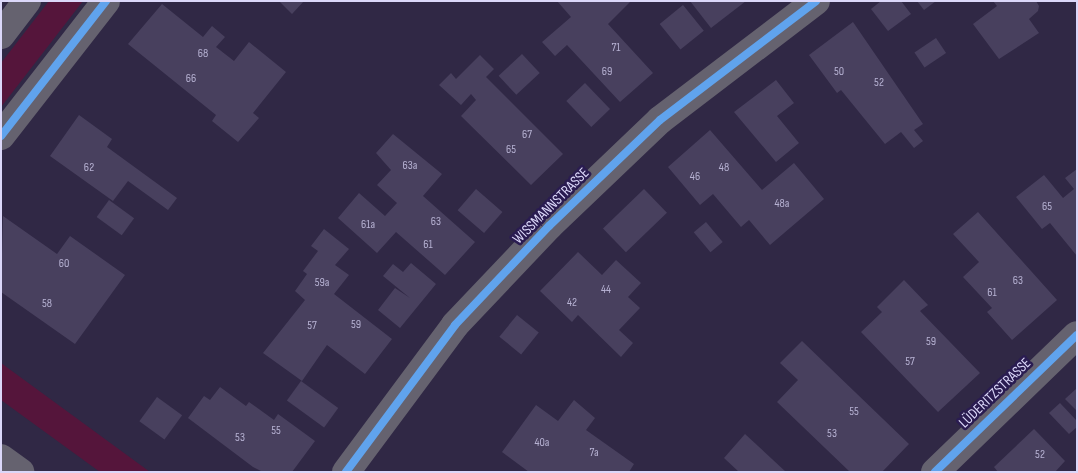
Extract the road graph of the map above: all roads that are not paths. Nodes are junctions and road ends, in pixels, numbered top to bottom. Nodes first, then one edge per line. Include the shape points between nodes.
1 (27, 1) edge
2 (106, 1) edge
3 (816, 1) edge
4 (1, 35) edge
5 (1, 136) edge
6 (1077, 335) edge
7 (1, 458) edge
8 (20, 472) edge
9 (346, 472) edge
10 (935, 472) edge

1 - 4 street
2 - 5 street
3 - 9 street, WISSMANNSTRASSE via 660,120 549,226 456,325
6 - 10 street, LÜDERITZSTRASSE
7 - 8 street

